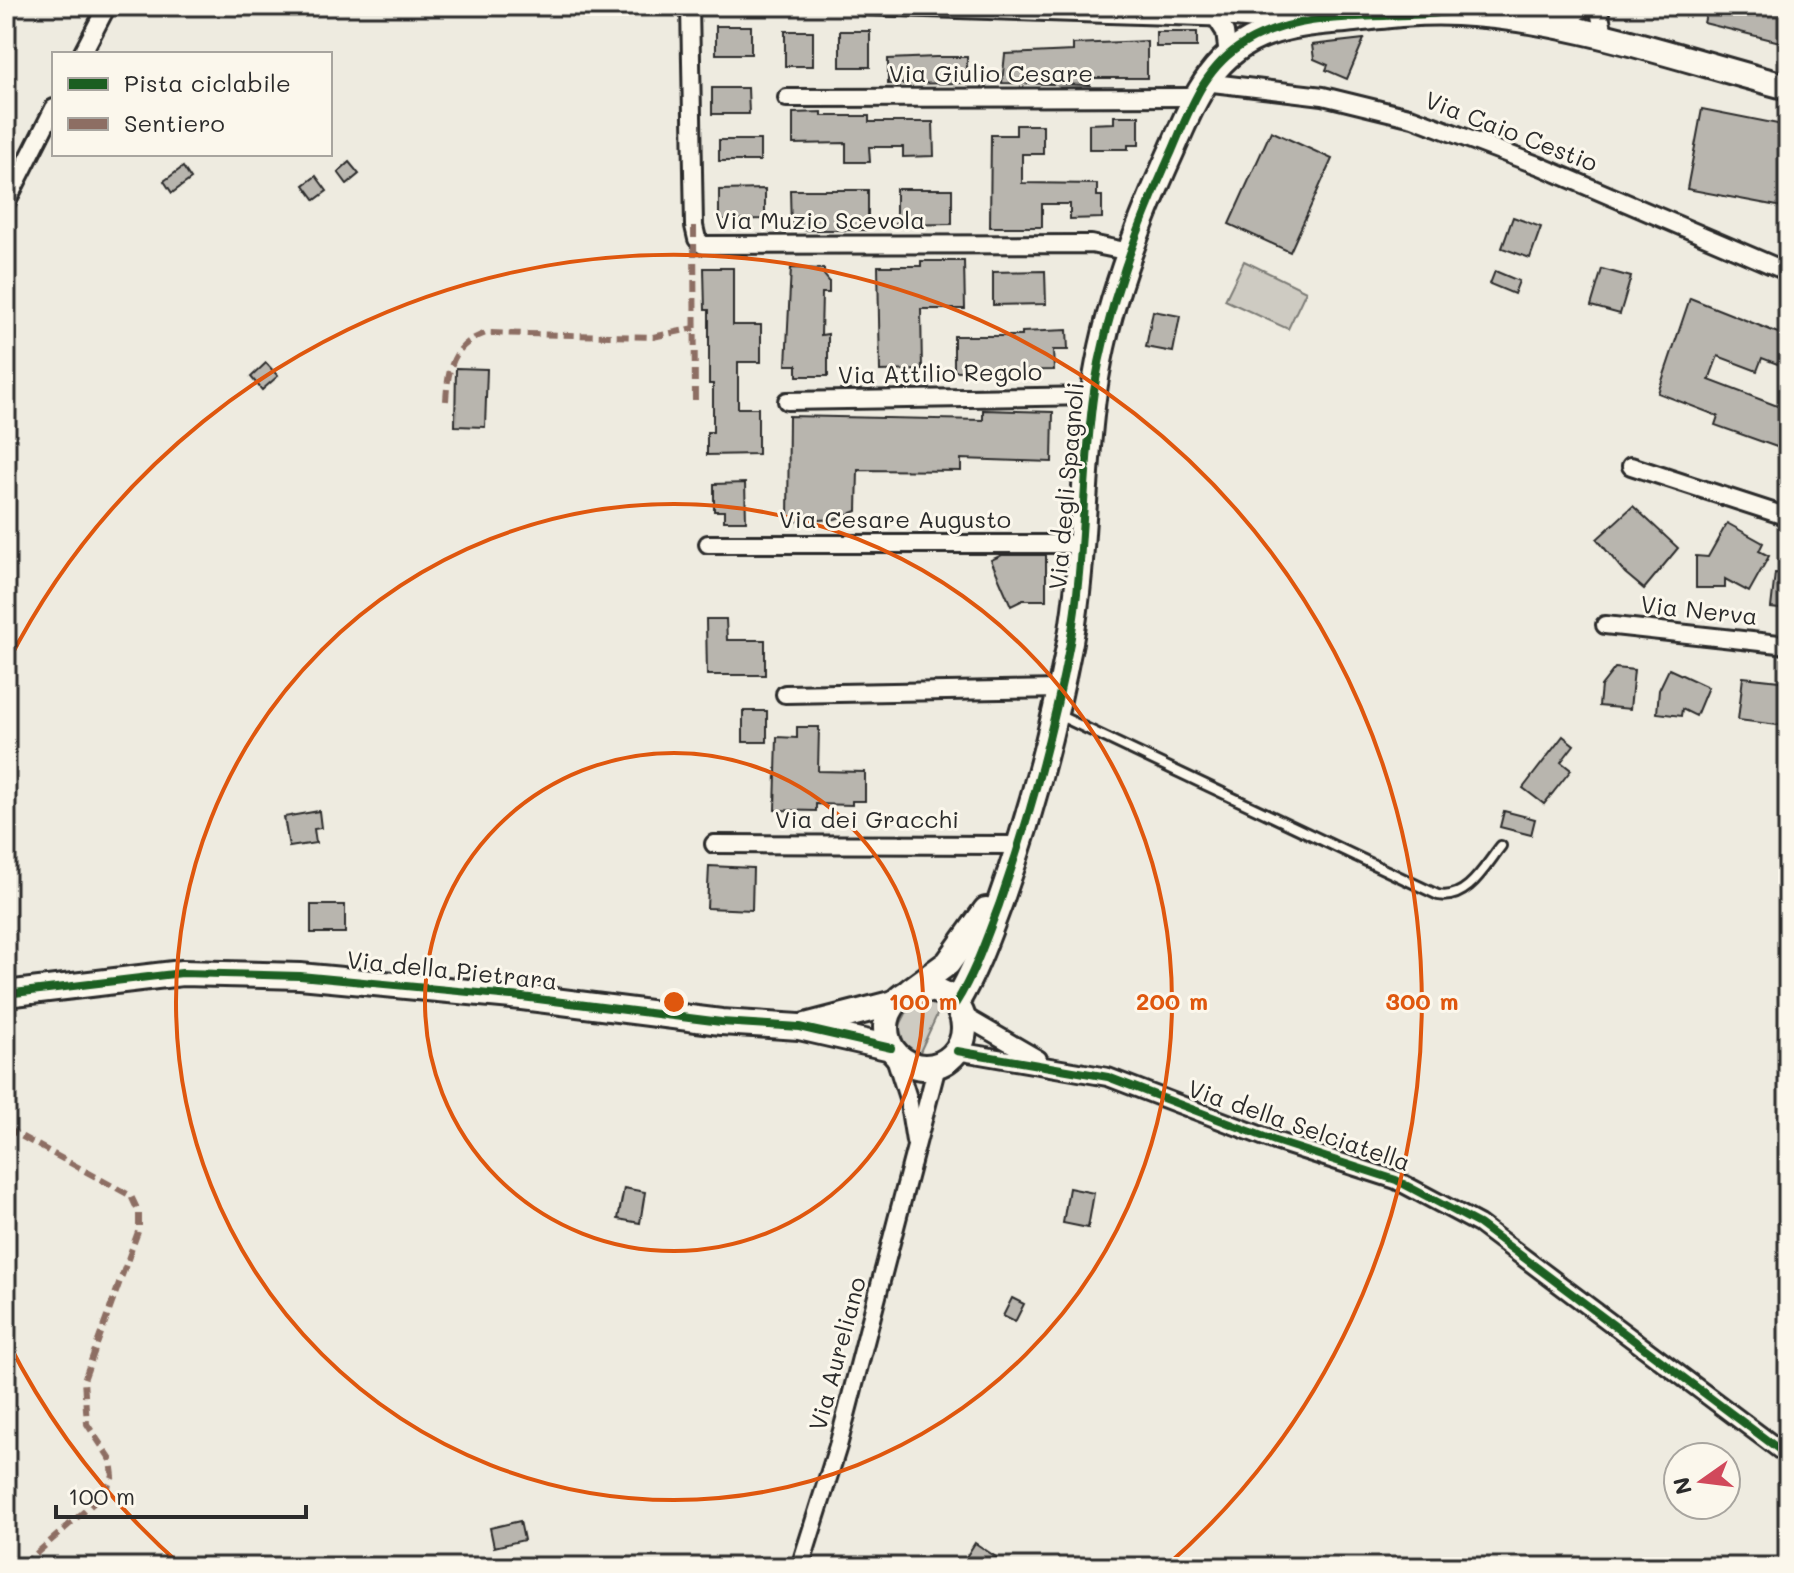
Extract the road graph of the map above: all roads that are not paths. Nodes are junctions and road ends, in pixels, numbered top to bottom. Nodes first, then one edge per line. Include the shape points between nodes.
1 (107, 6) edge
2 (690, 6) edge
3 (864, 6) edge
4 (1481, 6) edge
5 (1585, 6) edge
6 (1598, 6) edge
7 (1344, 13) edge
8 (1457, 13) junction
9 (1547, 16) edge
10 (1216, 18) junction
11 (1299, 25) junction
12 (1605, 39) junction
13 (83, 52) edge
14 (1228, 55) junction
15 (1788, 87) edge
16 (1200, 89) junction
17 (787, 98) dead end
18 (52, 112) edge
19 (6, 203) edge
20 (1130, 252) junction
21 (1788, 272) edge
22 (1094, 396) junction
23 (787, 401) dead end
24 (1631, 466) dead end
25 (1788, 517) edge
26 (708, 544) dead end
27 (1082, 544) junction
28 (1605, 625) dead end
29 (1788, 645) edge
30 (1060, 689) junction
31 (785, 694) dead end
32 (1055, 713) junction
33 (714, 844) dead end
34 (1501, 846) dead end
35 (1016, 856) junction
36 (6, 994) edge
37 (902, 997) junction
38 (959, 1009) junction
39 (799, 1027) junction
40 (892, 1050) junction
41 (957, 1051) junction
42 (937, 1066) junction
43 (1054, 1067) junction
44 (916, 1151) junction
45 (1788, 1456) edge
46 (800, 1567) edge

1 - 13 street
2 - 20 street, Via Muzio Scevola via 694,226 703,245 1091,244
3 - 10 street
4 - 8 street, Via degli Spagnoli
5 - 9 street via 1571,17
6 - 12 street
7 - 8 street, Via degli Spagnoli
7 - 11 street, Via degli Spagnoli
8 - 9 street
9 - 12 street
10 - 11 street
10 - 14 street via 1225,32
11 - 14 street, Via degli Spagnoli via 1255,38
12 - 15 street
14 - 16 street, Via degli Spagnoli
16 - 17 street, Via Giulio Cesare
16 - 20 street, Via degli Spagnoli
16 - 21 street, Via Caio Cestio via 1323,96 1413,118
18 - 19 street
20 - 22 street, Via degli Spagnoli via 1108,322
22 - 23 street, Via Attilio Regolo
22 - 27 street, Via degli Spagnoli
24 - 25 street
26 - 27 street, Via Cesare Augusto
27 - 30 street, Via degli Spagnoli
28 - 29 street, Via Nerva
30 - 31 street
30 - 32 street, Via degli Spagnoli
32 - 34 lane via 1438,895 1464,890
32 - 35 street, Via degli Spagnoli
33 - 35 street, Via dei Gracchi
35 - 37 street, Via della Pietrara via 948,963
35 - 38 street
36 - 39 street, Via della Pietrara via 167,974 236,972
37 - 38 street via 935,989
37 - 39 street, Via della Pietrara
37 - 40 street via 885,1025
38 - 41 street via 964,1035
38 - 43 street, Via della Selciatella
39 - 40 street, Via della Pietrara
40 - 42 street via 908,1064
40 - 44 street, Via Aureliano via 908,1098
41 - 42 street
41 - 43 street, Via della Selciatella
42 - 44 street, Via Aureliano
43 - 45 street, Via della Selciatella via 1121,1081 1275,1141 1385,1176 1449,1205
44 - 46 street, Via Aureliano via 838,1446

